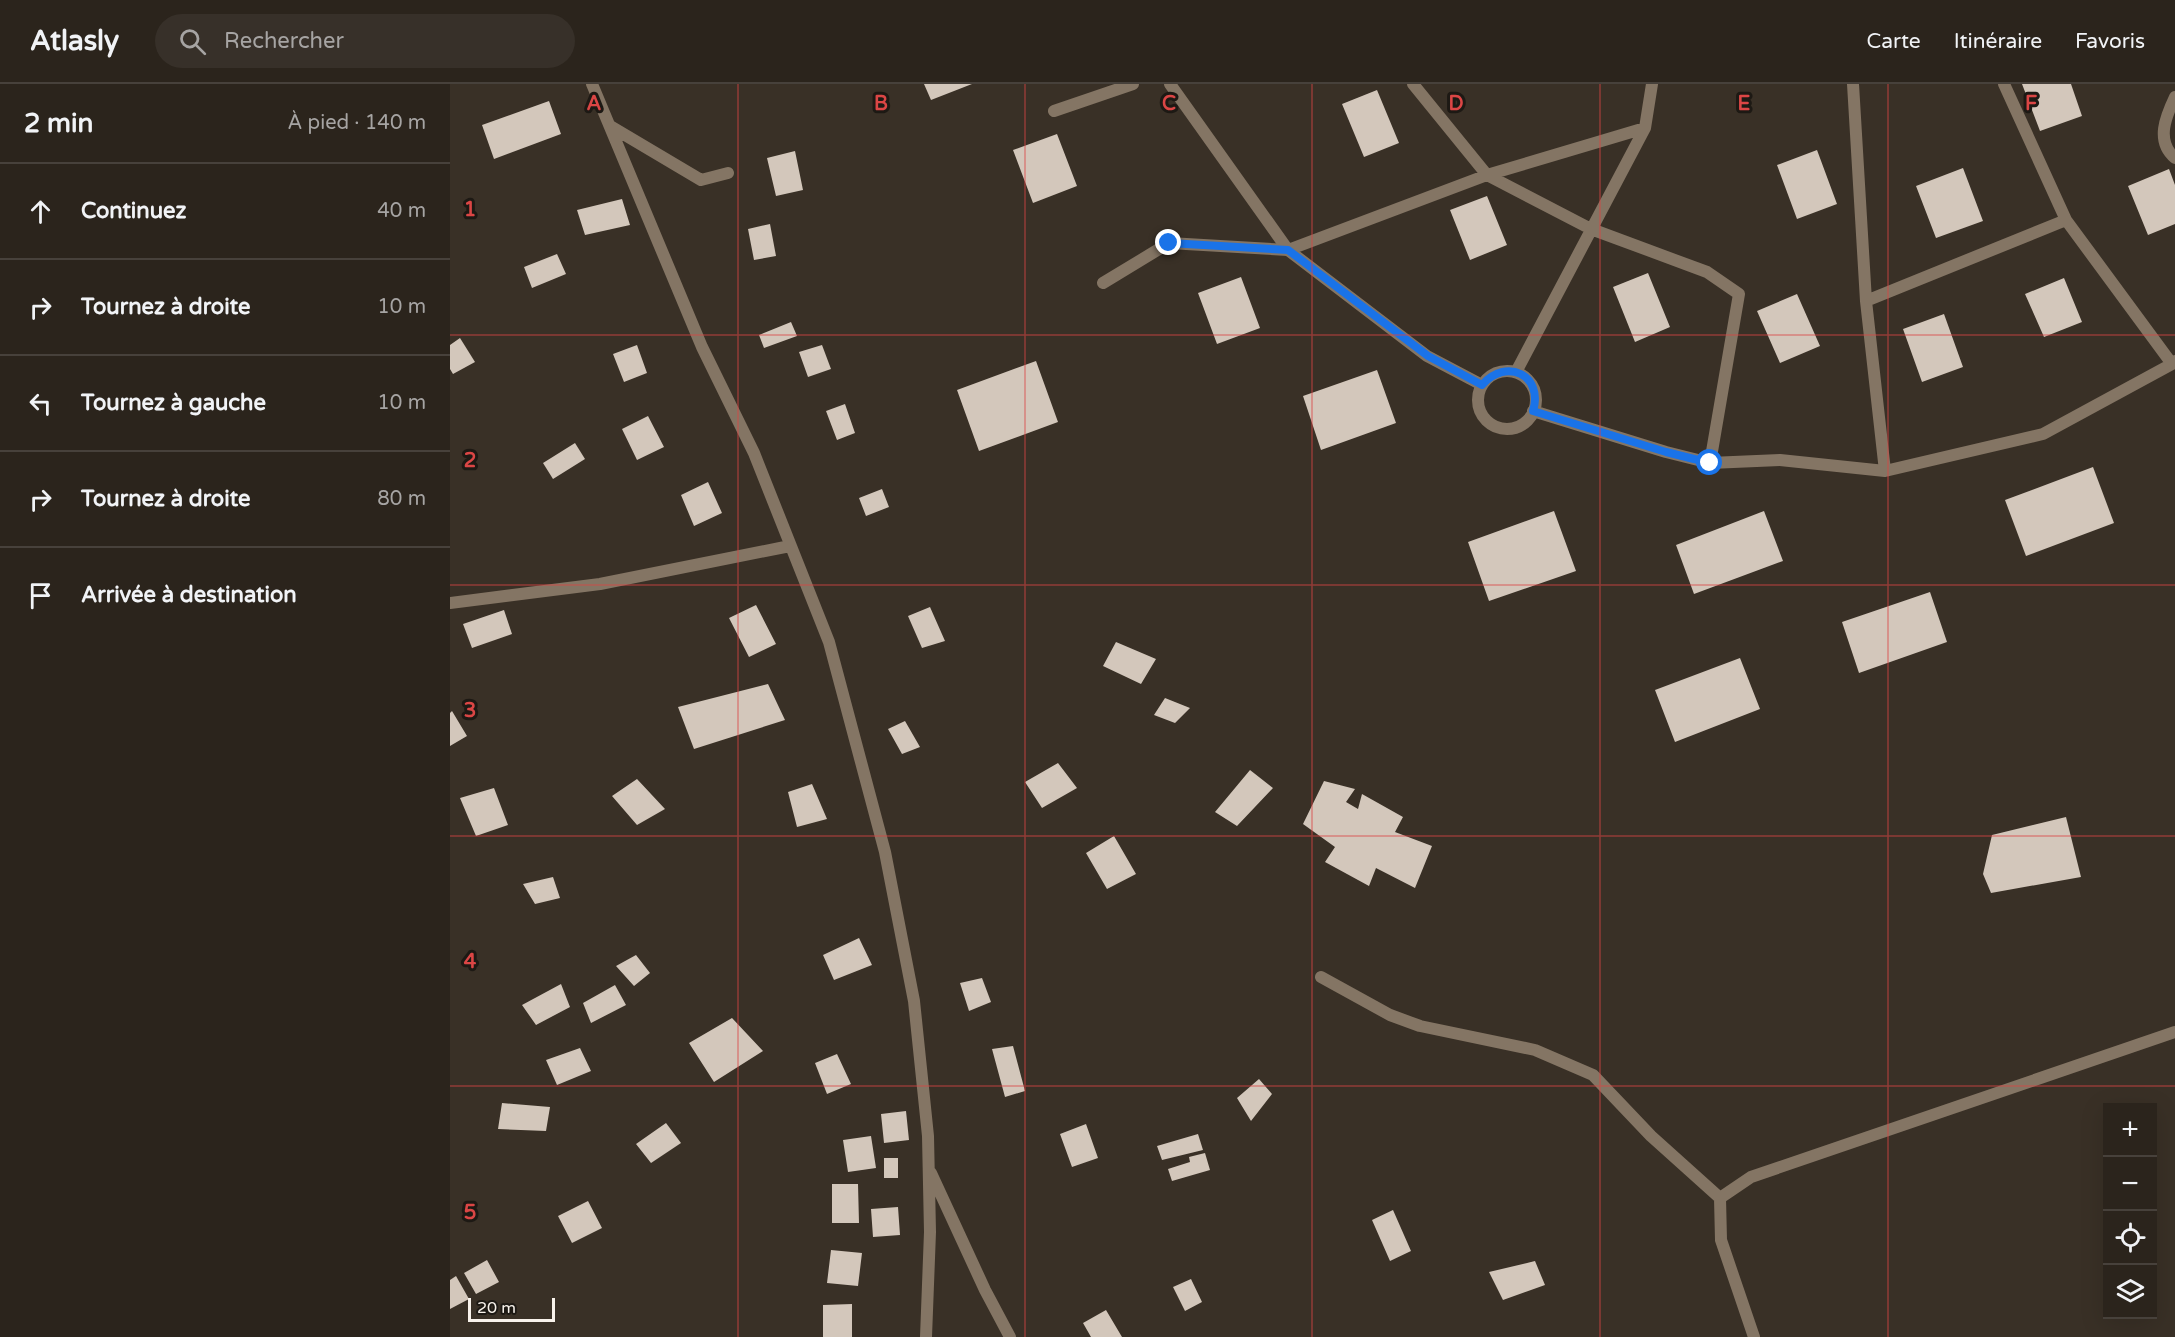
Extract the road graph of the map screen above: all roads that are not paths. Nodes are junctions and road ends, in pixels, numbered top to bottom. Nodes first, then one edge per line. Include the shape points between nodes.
1 (592, 84) edge
2 (1133, 84) edge
3 (1170, 84) edge
4 (1413, 84) edge
5 (1652, 84) edge
6 (1853, 84) edge
7 (2004, 84) edge
8 (2175, 97) edge
9 (1054, 111) dead end
10 (610, 126) junction
11 (1645, 128) junction
12 (2175, 158) edge
13 (728, 173) dead end
14 (1487, 174) junction
15 (2066, 220) junction
16 (1591, 229) junction
17 (1288, 250) junction
18 (1103, 284) dead end
19 (1866, 301) junction
20 (2173, 362) edge
21 (1516, 372) junction
22 (1482, 385) junction
23 (1533, 411) junction
24 (1710, 463) junction
25 (1886, 471) junction
26 (790, 546) junction
27 (450, 603) edge
28 (1321, 977) dead end
29 (2175, 1032) edge
30 (928, 1166) junction
31 (1720, 1198) junction
32 (926, 1337) edge
33 (1010, 1337) edge
34 (1754, 1337) edge

1 - 10 street
2 - 9 street
3 - 17 street
4 - 14 street
5 - 11 street
6 - 19 street
7 - 15 street
8 - 12 street via 2165,119 2163,139
10 - 13 street via 701,180
10 - 26 street via 702,346 754,453
11 - 14 street
11 - 16 street
14 - 16 street
14 - 17 street
15 - 19 street
15 - 20 street
16 - 21 street
16 - 24 street via 1707,272 1738,294
17 - 18 street via 1169,243
17 - 22 street via 1428,356
19 - 25 street
20 - 25 street via 2043,434
21 - 22 street via 1497,372
21 - 23 street via 1525,376 1535,392
22 - 23 street via 1478,394 1481,413 1496,427 1514,428 1523,424
23 - 24 street
24 - 25 street via 1780,460
26 - 27 street via 600,584
26 - 30 street via 829,642 885,852 914,1001
28 - 31 street via 1410,1023 1535,1050 1593,1075 1651,1136
29 - 31 street via 1751,1177
30 - 32 street
30 - 33 street
31 - 34 street via 1721,1240

